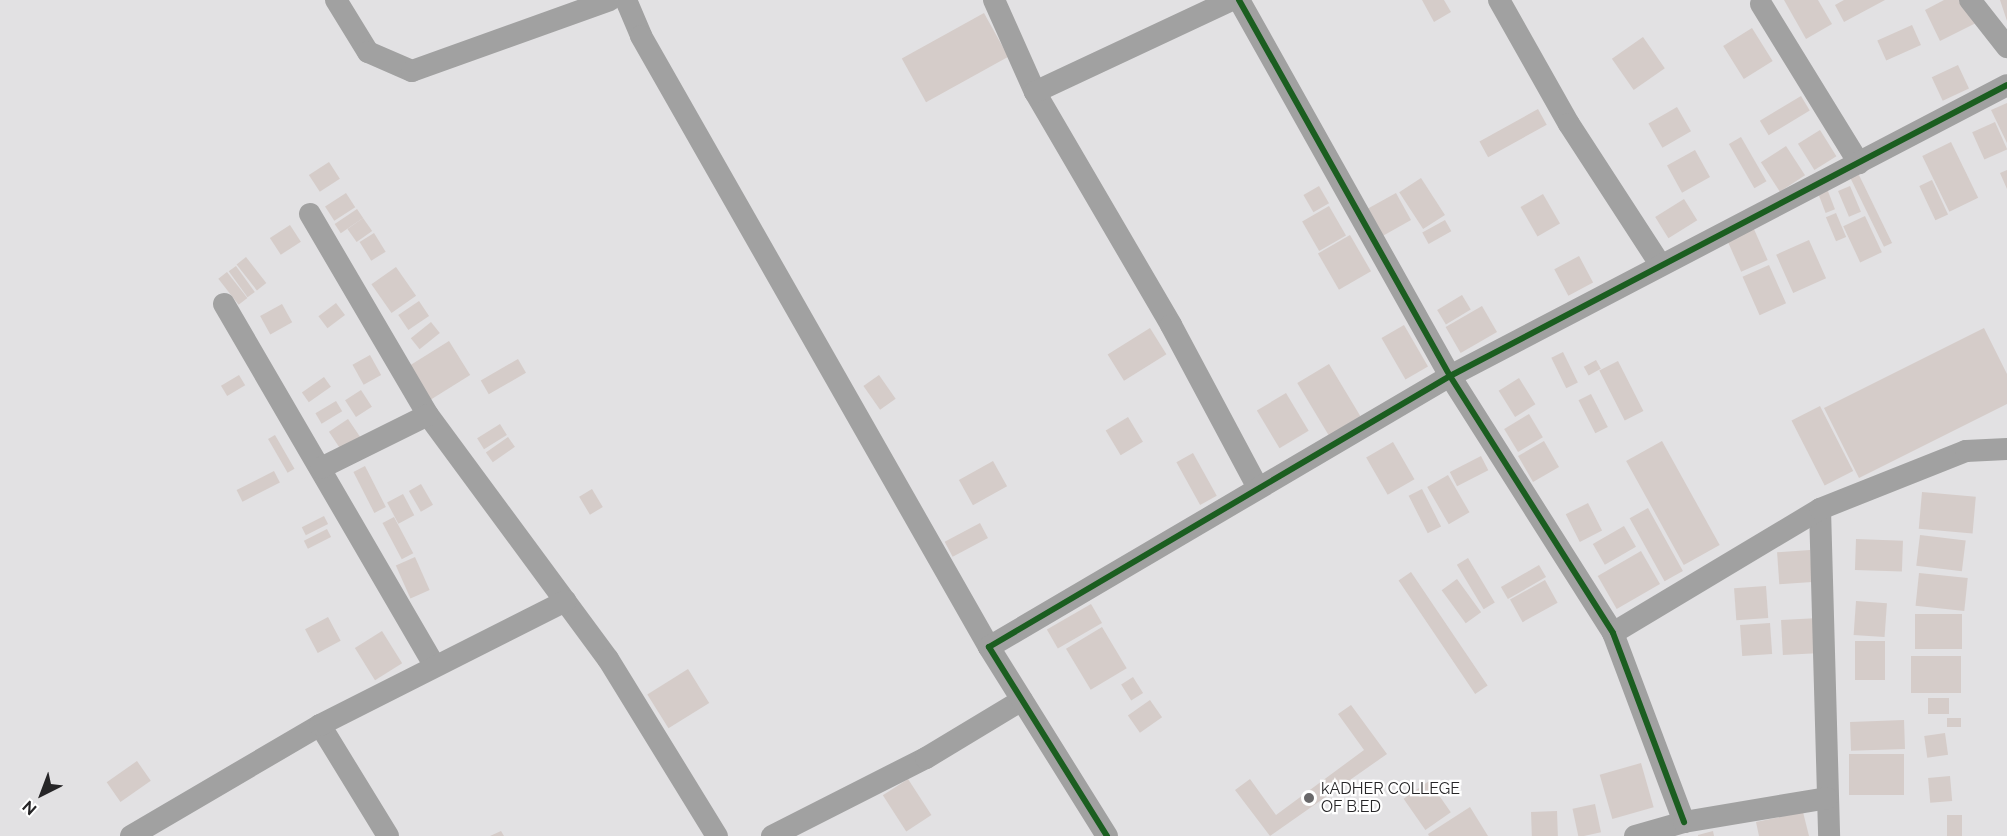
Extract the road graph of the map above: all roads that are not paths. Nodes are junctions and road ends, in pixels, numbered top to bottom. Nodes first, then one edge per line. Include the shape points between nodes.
1 (336, 0) edge
2 (610, 0) edge
3 (626, 0) edge
4 (994, 0) edge
5 (1231, 0) edge
6 (1239, 0) edge
7 (1499, 0) edge
8 (1970, 0) edge
9 (1761, 4) dead end
10 (2007, 47) edge
11 (2007, 85) edge
12 (1035, 92) junction
13 (1859, 163) junction
14 (310, 214) dead end
15 (1660, 264) junction
16 (224, 304) dead end
17 (1450, 376) junction
18 (428, 415) junction
19 (2007, 449) edge
20 (321, 468) junction
21 (1257, 486) junction
22 (1821, 509) junction
23 (566, 601) junction
24 (1613, 633) junction
25 (989, 647) junction
26 (434, 665) junction
27 (1022, 700) junction
28 (320, 725) junction
29 (1827, 798) junction
30 (1683, 822) junction
31 (131, 836) edge
32 (388, 836) edge
33 (717, 836) edge
34 (772, 836) edge
35 (1107, 836) edge
36 (1635, 836) edge
37 (1829, 836) edge

1 - 2 street via 368,52 412,71
3 - 25 street via 641,36
4 - 12 street
5 - 12 street
6 - 17 street
7 - 15 street via 1569,124
8 - 10 street
9 - 13 street
11 - 13 street
12 - 21 street via 1171,325
13 - 15 street
14 - 18 street
15 - 17 street
16 - 20 street
17 - 21 street
17 - 24 street
18 - 20 street
18 - 23 street
19 - 22 street via 1966,451
20 - 26 street
21 - 25 street
22 - 24 street
22 - 29 street
23 - 26 street
23 - 33 street
24 - 30 street
25 - 27 street
26 - 28 street
27 - 34 street via 926,758
27 - 35 street
28 - 31 street
28 - 32 street
29 - 30 street
29 - 37 street
30 - 36 street

